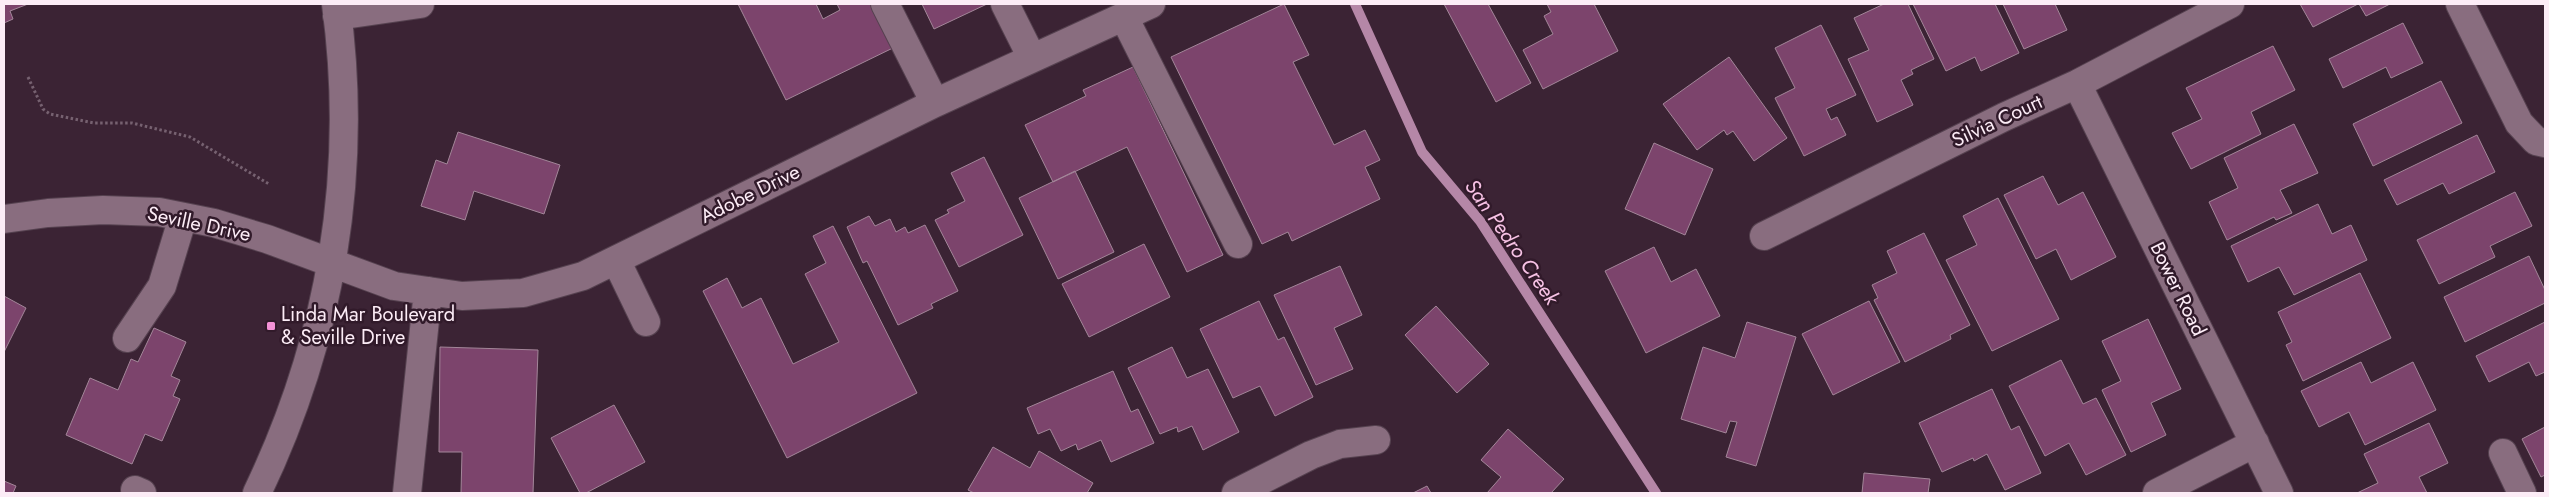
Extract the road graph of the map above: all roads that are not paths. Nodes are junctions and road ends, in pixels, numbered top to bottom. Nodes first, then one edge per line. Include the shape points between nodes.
1 (420, 4) edge
2 (885, 4) edge
3 (1005, 4) edge
4 (1152, 4) edge
5 (2230, 4) edge
6 (2460, 4) edge
7 (337, 10) edge
8 (1124, 17) junction
9 (1032, 58) junction
10 (2077, 84) junction
11 (935, 103) junction
12 (2545, 143) edge
13 (183, 217) junction
14 (4, 219) edge
15 (1764, 236) dead end
16 (1238, 244) dead end
17 (616, 260) junction
18 (332, 261) junction
19 (428, 291) junction
20 (646, 322) dead end
21 (127, 338) dead end
22 (1376, 440) dead end
23 (2255, 443) junction
24 (2503, 453) dead end
25 (257, 493) edge
26 (407, 493) edge
27 (1236, 493) edge
28 (2157, 493) edge
29 (2279, 493) edge
30 (2522, 493) edge

1 - 7 street
2 - 11 street
3 - 9 street
4 - 8 street, Adobe Drive
5 - 10 street, Silvia Court
6 - 12 street via 2519,123 2536,141
7 - 18 street via 345,141
8 - 9 street, Adobe Drive
8 - 16 street
9 - 11 street, Adobe Drive
10 - 15 street, Silvia Court
10 - 23 street, Bower Road
11 - 17 street, Adobe Drive
13 - 14 street, Seville Drive via 159,212 102,210 48,212
13 - 18 street, Seville Drive via 262,237
13 - 21 street via 162,286
17 - 19 street, Adobe Drive via 584,276 523,293 462,296
17 - 20 street
18 - 19 street, Adobe Drive via 394,286
18 - 25 street via 322,318 305,378
19 - 26 street
22 - 27 street via 1340,444
23 - 28 street
23 - 29 street, Bower Road
24 - 30 street

